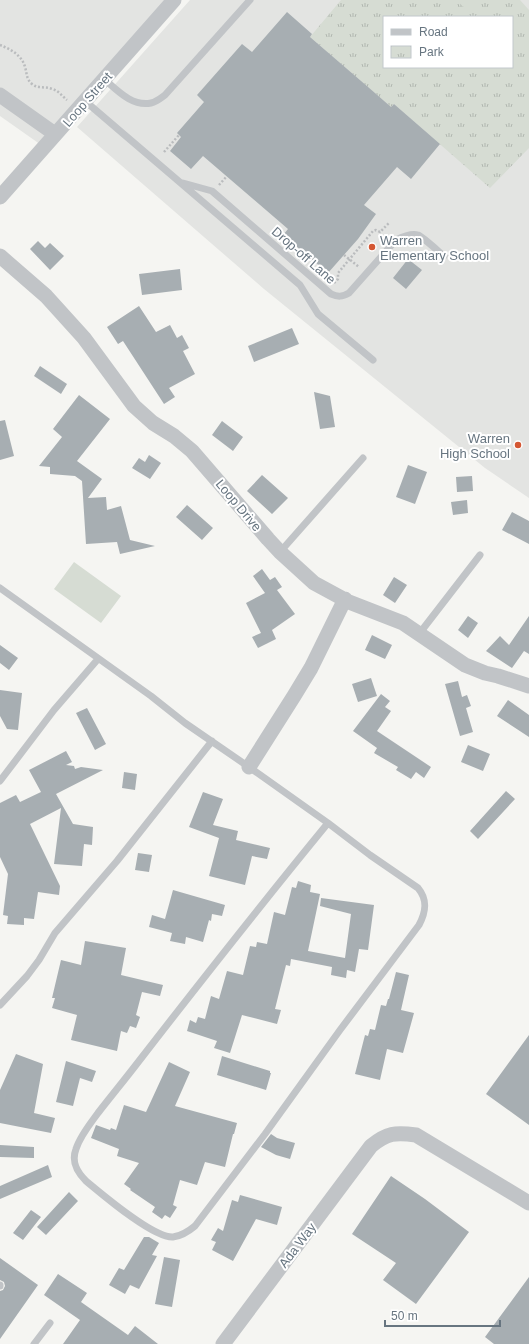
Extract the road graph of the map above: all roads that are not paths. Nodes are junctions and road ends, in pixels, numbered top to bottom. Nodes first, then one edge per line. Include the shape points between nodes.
1 (174, 0) edge
2 (250, 0) edge
3 (104, 79) junction
4 (0, 94) edge
5 (84, 101) junction
6 (55, 134) junction
7 (181, 183) junction
8 (0, 197) edge
9 (0, 256) edge
10 (444, 256) dead end
11 (373, 360) dead end
12 (363, 458) dead end
13 (280, 552) junction
14 (480, 555) dead end
15 (0, 588) edge
16 (345, 599) junction
17 (419, 634) junction
18 (98, 658) junction
19 (529, 686) edge
20 (212, 741) junction
21 (249, 767) junction
22 (0, 781) edge
23 (328, 823) junction
24 (0, 1005) edge
25 (529, 1203) edge
26 (50, 1323) dead end
27 (34, 1344) edge
28 (222, 1344) edge

1 - 3 street, Loop Street
2 - 3 lane via 165,95 152,103 140,104 128,99
3 - 5 street, Loop Street
4 - 6 street
5 - 6 street, Loop Street
5 - 7 lane
6 - 8 street, Loop Street
7 - 10 lane, Drop-off Lane via 212,191 331,294 337,296 349,293 396,240 403,236 418,236
7 - 11 lane via 300,285 318,314
9 - 13 street, Loop Drive via 46,296 84,338 134,406 198,457
12 - 13 lane
13 - 16 street, Loop Drive via 314,583
14 - 17 lane
15 - 18 lane
16 - 17 street, Loop Drive via 397,620
16 - 21 street via 298,691
17 - 19 street, Loop Drive via 464,665
18 - 20 lane
18 - 22 lane via 54,710
20 - 21 lane
20 - 24 lane via 117,861 55,933 31,972
21 - 23 lane
23 - 23 lane via 418,888 424,902 423,917 200,1219 188,1232 181,1235 173,1237 156,1233 79,1174 74,1166 75,1149 114,1092 204,976
25 - 28 street, Ada Way via 416,1135 406,1133 382,1137 371,1146
26 - 27 lane

